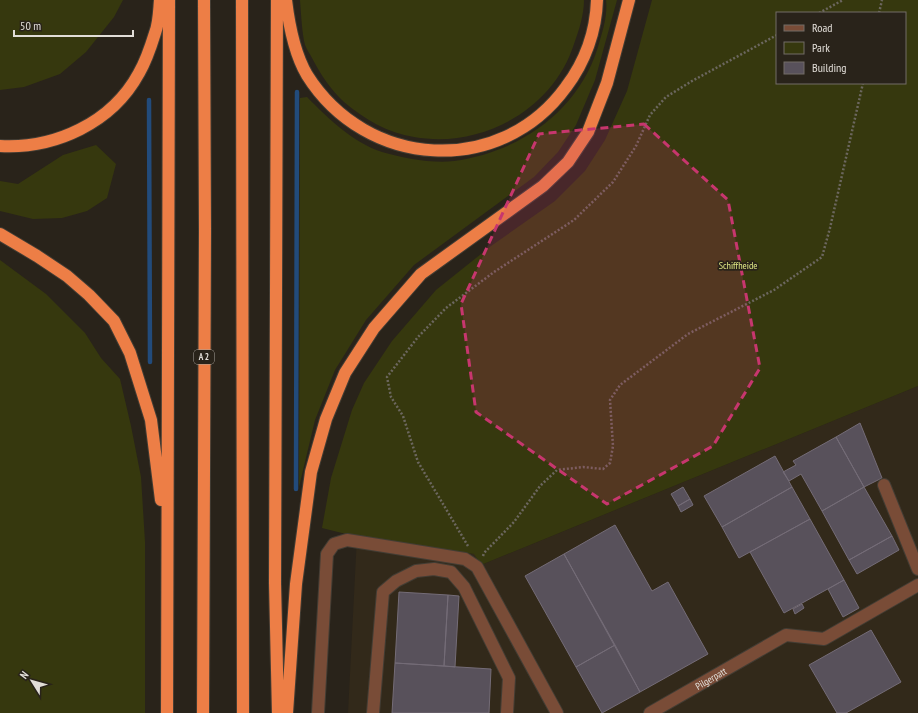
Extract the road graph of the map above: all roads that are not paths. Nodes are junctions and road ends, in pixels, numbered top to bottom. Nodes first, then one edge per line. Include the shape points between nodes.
1 (160, 0) edge
2 (169, 0) edge
3 (204, 0) edge
4 (242, 0) edge
5 (277, 0) edge
6 (286, 0) edge
7 (597, 0) edge
8 (629, 0) edge
9 (0, 146) edge
10 (0, 234) edge
11 (884, 485) dead end
12 (167, 565) junction
13 (918, 569) edge
14 (918, 585) edge
15 (167, 713) edge
16 (203, 713) edge
17 (243, 713) edge
18 (278, 713) edge
19 (287, 713) edge
20 (318, 713) edge
21 (373, 713) edge
22 (507, 713) edge
23 (557, 713) edge
24 (650, 713) edge

1 - 9 highway via 156,32 140,73 129,89 102,116 69,135 51,141 13,147
2 - 12 highway
3 - 16 highway, A 2
4 - 17 highway
5 - 18 highway via 275,583
6 - 7 highway via 288,20 298,58 317,90 329,104 353,124 392,143 410,148 447,151 472,148 501,139 548,109 582,62 594,26
8 - 19 highway via 607,83 588,132 568,162 543,186 421,274 374,328 345,373 326,419 311,472 296,584
10 - 12 highway via 67,276 114,320 130,353 151,420
11 - 13 street
12 - 15 highway
14 - 24 street, Pilgerpatt via 824,639 786,635
20 - 23 street via 327,554 334,544 347,540 465,559 477,567
21 - 22 street via 384,592 396,581 416,571 434,569 450,572 464,587 509,678

